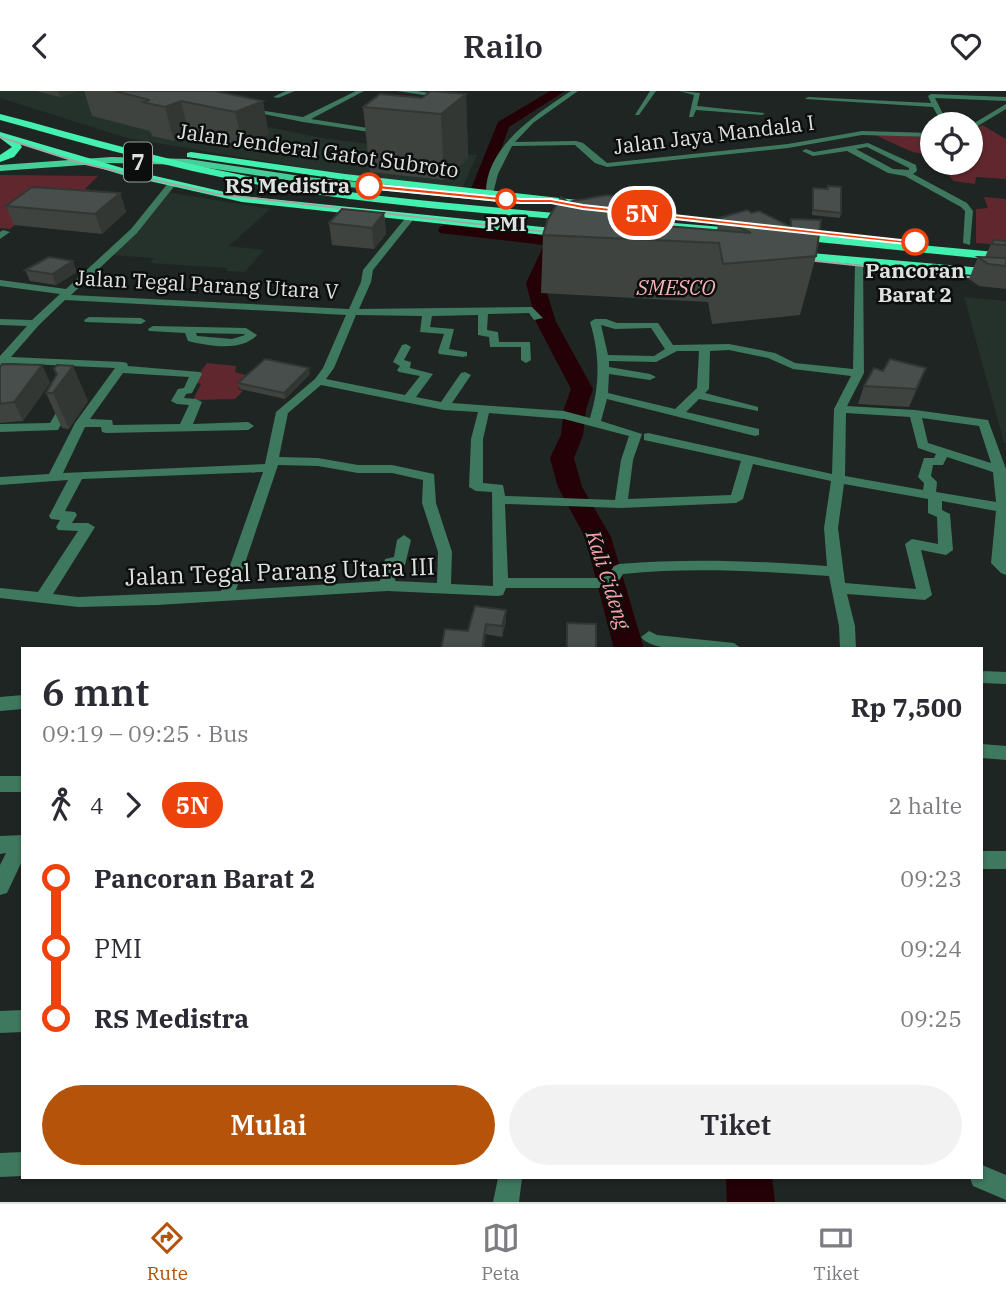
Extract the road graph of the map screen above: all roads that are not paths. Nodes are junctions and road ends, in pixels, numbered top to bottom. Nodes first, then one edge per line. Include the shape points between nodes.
1 (292, 91) edge
2 (360, 91) edge
3 (400, 91) edge
4 (575, 91) edge
5 (653, 91) edge
6 (682, 91) edge
7 (445, 94) edge
8 (930, 94) edge
9 (276, 97) dead end
10 (808, 99) dead end
11 (1006, 99) edge
12 (935, 105) junction
13 (1006, 106) edge
14 (0, 107) edge
15 (442, 107) edge
16 (240, 109) edge
17 (694, 109) junction
18 (939, 112) edge
19 (762, 113) dead end
20 (637, 114) dead end
21 (0, 117) edge
22 (43, 117) dead end
23 (691, 119) dead end
24 (303, 120) junction
25 (983, 120) edge
26 (59, 122) dead end
27 (0, 125) edge
28 (395, 134) edge
29 (920, 135) edge
30 (8, 137) edge
31 (509, 144) junction
32 (848, 148) junction
33 (806, 151) dead end
34 (180, 154) junction
35 (0, 160) edge
36 (0, 171) edge
37 (127, 173) junction
38 (907, 174) junction
39 (304, 180) junction
40 (172, 184) junction
41 (489, 193) junction
42 (277, 194) junction
43 (551, 201) junction
44 (513, 205) junction
45 (693, 215) dead end
46 (410, 218) junction
47 (594, 220) junction
48 (745, 221) edge
49 (629, 223) edge
50 (755, 235) edge
51 (783, 235) junction
52 (967, 243) junction
53 (1006, 247) edge
54 (771, 254) edge
55 (1006, 257) edge
56 (860, 262) junction
57 (1006, 266) edge
58 (1006, 274) edge
59 (0, 283) edge
60 (64, 295) junction
61 (155, 303) junction
62 (351, 312) junction
63 (483, 312) junction
64 (428, 313) junction
65 (538, 318) dead end
66 (89, 320) dead end
67 (141, 321) junction
68 (0, 322) edge
69 (35, 323) junction
70 (153, 329) junction
71 (190, 330) junction
72 (146, 342) dead end
73 (705, 346) junction
74 (406, 348) dead end
75 (670, 349) junction
76 (463, 354) dead end
77 (526, 360) dead end
78 (1, 361) edge
79 (606, 364) junction
80 (120, 369) junction
81 (859, 373) junction
82 (465, 375) dead end
83 (650, 377) dead end
84 (319, 381) junction
85 (603, 395) junction
86 (697, 395) junction
87 (408, 400) junction
88 (444, 406) junction
89 (64, 408) dead end
90 (754, 409) dead end
91 (840, 409) junction
92 (484, 410) junction
93 (680, 412) junction
94 (915, 414) junction
95 (592, 421) junction
96 (81, 423) junction
97 (248, 426) dead end
98 (185, 427) junction
99 (0, 428) edge
100 (755, 432) dead end
101 (642, 436) junction
102 (943, 450) junction
103 (748, 459) junction
104 (271, 465) junction
105 (1001, 471) junction
106 (76, 476) junction
107 (53, 479) junction
108 (838, 479) junction
109 (0, 481) edge
110 (932, 495) junction
111 (498, 500) junction
112 (621, 503) junction
113 (1004, 508) edge
114 (404, 540) dead end
115 (1006, 570) edge
116 (835, 572) junction
117 (501, 583) junction
118 (387, 586) junction
119 (444, 588) junction
120 (839, 588) junction
121 (0, 593) edge
122 (227, 595) junction
123 (43, 597) junction
124 (649, 637) dead end
125 (716, 647) edge
126 (848, 647) edge
127 (983, 677) edge
128 (1006, 678) edge
129 (21, 702) edge
130 (0, 704) edge
131 (983, 751) edge
132 (1006, 753) edge
133 (0, 784) edge
134 (21, 784) edge
135 (14, 844) edge
136 (983, 860) edge
137 (1006, 860) edge
138 (0, 886) edge
139 (21, 1021) edge
140 (0, 1022) edge
141 (21, 1164) edge
142 (0, 1165) edge
143 (983, 1178) edge
144 (510, 1179) edge
145 (1006, 1188) edge
146 (506, 1202) edge

1 - 9 street
2 - 24 street
3 - 7 street
4 - 31 street via 534,118
5 - 20 street
6 - 17 street via 698,94
7 - 15 street
8 - 11 street
8 - 12 street
10 - 12 street
12 - 18 street
13 - 25 street
14 - 22 highway
16 - 24 street
17 - 19 street
17 - 23 street
21 - 47 highway, 7 via 255,181
24 - 28 street
26 - 34 highway, Jalan Jenderal Gatot Subroto
27 - 42 highway, 7 via 176,173
29 - 31 street, Jalan Jaya Mandala I via 862,134 607,165 597,163 580,143
30 - 35 highway via 17,147
30 - 37 highway
30 - 42 highway via 197,184
31 - 41 street via 496,166
32 - 33 street
32 - 38 street via 891,171
32 - 38 street via 872,146 913,167
34 - 41 highway, Jalan Jenderal Gatot Subroto
34 - 44 highway via 209,167 313,185
35 - 36 main road via 37,157 49,162 42,168
36 - 37 main road
36 - 39 main road, Jalan Jenderal Gatot Subroto via 111,160 166,160
37 - 40 highway
38 - 52 street via 967,208
39 - 43 main road, Jalan Jenderal Gatot Subroto
39 - 44 highway
40 - 46 highway via 242,199
40 - 60 street via 134,231
41 - 43 highway, Jalan Jenderal Gatot Subroto
42 - 47 highway, 7
43 - 47 highway, Jalan Jenderal Gatot Subroto
44 - 47 highway
45 - 48 highway
46 - 47 highway
46 - 62 street via 368,270
49 - 50 highway
51 - 52 highway
51 - 55 highway
51 - 57 highway
52 - 53 highway
54 - 56 highway
56 - 58 highway
56 - 81 street
59 - 60 street, Jalan Tegal Parang Utara V
60 - 61 street, Jalan Tegal Parang Utara V
60 - 69 street
61 - 62 street, Jalan Tegal Parang Utara V via 240,303
61 - 67 street
62 - 64 street, Jalan Tegal Parang Utara V
62 - 84 street
63 - 64 street, Jalan Tegal Parang Utara V
63 - 65 street, Jalan Tegal Parang Utara V via 532,310
63 - 77 street via 482,333 494,334 494,345 526,345
64 - 76 street via 424,330 450,331 443,352
66 - 67 street
67 - 70 street
68 - 69 street
69 - 78 street
70 - 71 street
70 - 72 street
71 - 71 street via 192,339 200,340 241,341 252,335 246,331
73 - 75 street
73 - 81 street via 764,353 793,366
73 - 86 street via 705,381
74 - 87 street via 398,362 407,364 403,370 427,374
75 - 79 street via 656,359
75 - 79 street via 654,325 595,322
78 - 80 street via 123,365
79 - 83 street
79 - 85 street
80 - 96 street
80 - 98 street via 196,374 177,401 196,402
81 - 91 street
82 - 88 street
84 - 87 street
84 - 104 street via 282,412
85 - 93 street
85 - 95 street
86 - 90 street
86 - 93 street
87 - 88 street
88 - 92 street
89 - 99 street via 54,427
91 - 94 street
91 - 108 street
92 - 95 street
92 - 111 street via 477,439 476,487 498,488
93 - 100 street
94 - 102 street via 921,443
94 - 105 street via 984,423
95 - 101 street
96 - 98 street via 108,423 106,429
96 - 107 street
97 - 98 street
101 - 103 street
101 - 112 street via 627,460
102 - 105 street
102 - 110 street via 940,462 928,461 923,477 931,482
103 - 108 street
103 - 112 street via 736,499
104 - 106 street
104 - 119 street via 318,462 429,477 429,503 445,552
104 - 122 street
105 - 113 street
106 - 107 street
106 - 123 street via 56,516 70,515 63,527 88,527
107 - 109 street
108 - 110 street
108 - 116 street via 831,528
110 - 113 street
110 - 120 street via 935,513 943,514 946,550 912,544 925,594
111 - 112 street
111 - 117 street
113 - 115 street via 998,563
114 - 118 street via 400,562 390,562
116 - 117 street, Jalan Tegal Parang Utara III via 752,565 657,565 619,569 605,581
116 - 120 street
117 - 119 street, Jalan Tegal Parang Utara III via 498,591
118 - 119 street, Jalan Tegal Parang Utara III
118 - 122 street, Jalan Tegal Parang Utara III
120 - 126 street
121 - 123 street, Jalan Tegal Parang Utara III
122 - 123 street, Jalan Tegal Parang Utara III via 78,602
124 - 125 street
127 - 128 street
129 - 130 street
131 - 132 street
133 - 134 street
135 - 138 street
136 - 137 street
139 - 140 street
141 - 142 street
143 - 145 street
144 - 146 street

